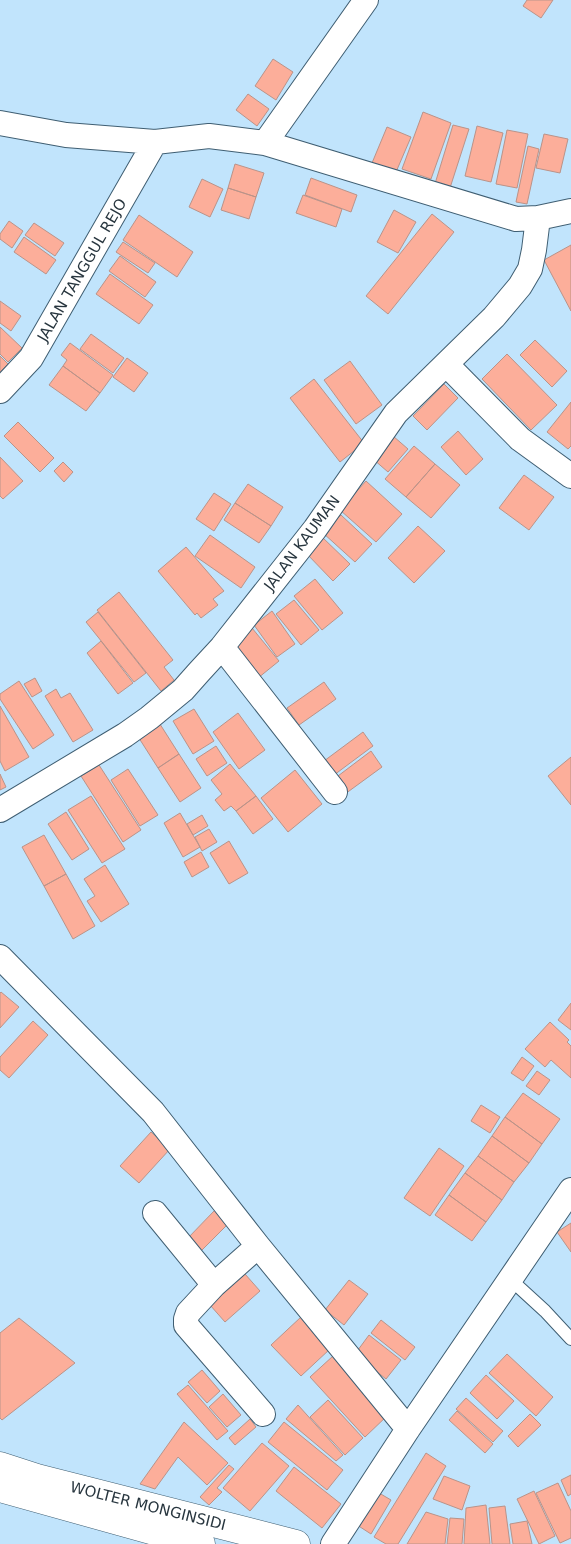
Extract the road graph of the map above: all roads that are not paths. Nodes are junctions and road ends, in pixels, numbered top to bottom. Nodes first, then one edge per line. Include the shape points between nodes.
1 (366, 0) edge
2 (0, 123) edge
3 (155, 142) junction
4 (265, 144) junction
5 (571, 211) edge
6 (538, 218) junction
7 (446, 364) junction
8 (0, 391) edge
9 (571, 476) edge
10 (222, 647) junction
11 (335, 792) dead end
12 (0, 810) edge
13 (0, 957) edge
14 (571, 1190) edge
15 (155, 1213) dead end
16 (258, 1246) junction
17 (510, 1279) junction
18 (214, 1285) junction
19 (571, 1339) edge
20 (264, 1414) dead end
21 (408, 1429) junction
22 (0, 1466) edge
23 (0, 1488) edge
24 (201, 1544) edge
25 (296, 1544) edge
26 (333, 1544) edge

1 - 4 street
2 - 3 street via 66,135
3 - 4 street via 209,136
3 - 8 street, JALAN TANGGUL REJO via 32,358
4 - 6 street via 516,219
5 - 6 street
6 - 7 street, JALAN KAUMAN via 530,269 520,286
7 - 9 street via 520,439
7 - 10 street, JALAN KAUMAN via 396,413 315,529
10 - 11 street
10 - 12 street, JALAN KAUMAN via 183,690 149,718
13 - 16 street via 153,1112
14 - 17 street
15 - 18 street
16 - 18 street
16 - 21 street
17 - 19 lane
17 - 21 street
18 - 20 street via 188,1313 186,1325
21 - 26 street
22 - 25 main road, WOLTER MONGINSIDI
23 - 24 main road, WOLTER MONGINSIDI

